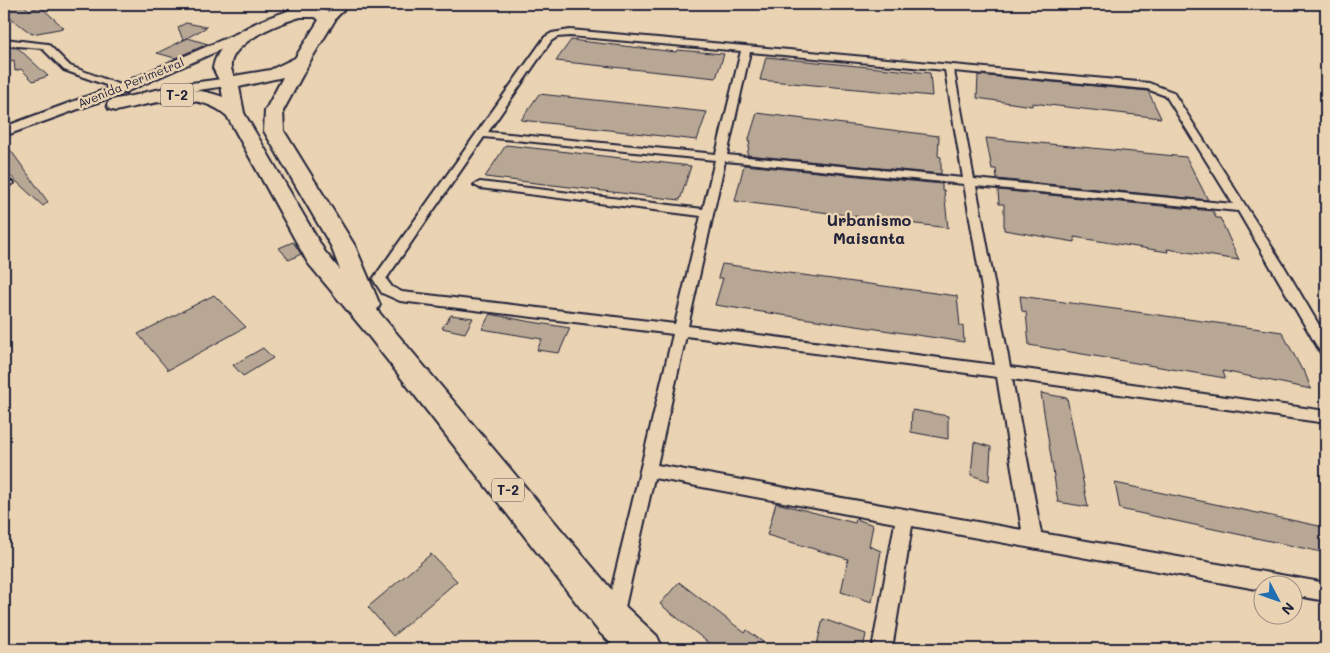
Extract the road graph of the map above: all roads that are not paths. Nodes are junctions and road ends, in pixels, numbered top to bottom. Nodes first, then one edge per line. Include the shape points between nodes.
1 (308, 4) edge
2 (343, 4) edge
3 (286, 15) junction
4 (327, 20) junction
5 (256, 29) junction
6 (4, 42) edge
7 (746, 49) junction
8 (301, 60) junction
9 (949, 68) junction
10 (229, 82) junction
11 (120, 96) junction
12 (235, 112) junction
13 (4, 132) edge
14 (481, 134) junction
15 (4, 139) edge
16 (720, 158) junction
17 (970, 182) junction
18 (480, 185) dead end
19 (1240, 208) junction
20 (708, 213) junction
21 (376, 327) junction
22 (680, 329) junction
23 (1326, 349) edge
24 (1004, 371) junction
25 (1326, 417) edge
26 (648, 470) junction
27 (905, 516) junction
28 (1033, 540) junction
29 (1252, 580) edge
30 (1302, 588) edge
31 (1326, 592) edge
32 (613, 620) junction
33 (644, 649) edge
34 (882, 649) edge

1 - 3 main road, T-2
2 - 4 main road, T-2
3 - 4 highway, T-2 via 315,11 327,16
3 - 5 highway, T-2
4 - 8 highway, T-2
5 - 10 highway, T-2 via 232,46 225,56 223,74
5 - 11 main road, Avenida Perimetral
6 - 11 street via 45,46 67,68
7 - 9 street
7 - 14 street via 570,33 555,35 548,39
7 - 16 street
8 - 10 highway, T-2 via 270,76
8 - 21 highway, T-2 via 274,111 274,131 343,246
9 - 17 street
9 - 19 street via 1149,86 1163,90 1170,94
10 - 11 main road, Avenida Perimetral
10 - 12 highway, T-2
11 - 12 highway, T-2 via 202,97 222,103
11 - 13 main road, Avenida Perimetral
11 - 15 main road, Avenida Perimetral
12 - 21 highway, T-2 via 316,257
14 - 16 street
14 - 22 street via 379,279 386,290 400,296
16 - 17 street
16 - 20 street
17 - 19 street
17 - 24 street
18 - 20 street
19 - 23 street
20 - 22 street
21 - 32 highway, T-2
22 - 24 street
22 - 26 street
24 - 25 street
24 - 28 street
26 - 27 street
26 - 32 street
27 - 28 street
27 - 34 street
28 - 29 street
30 - 31 street
32 - 33 highway, T-2

